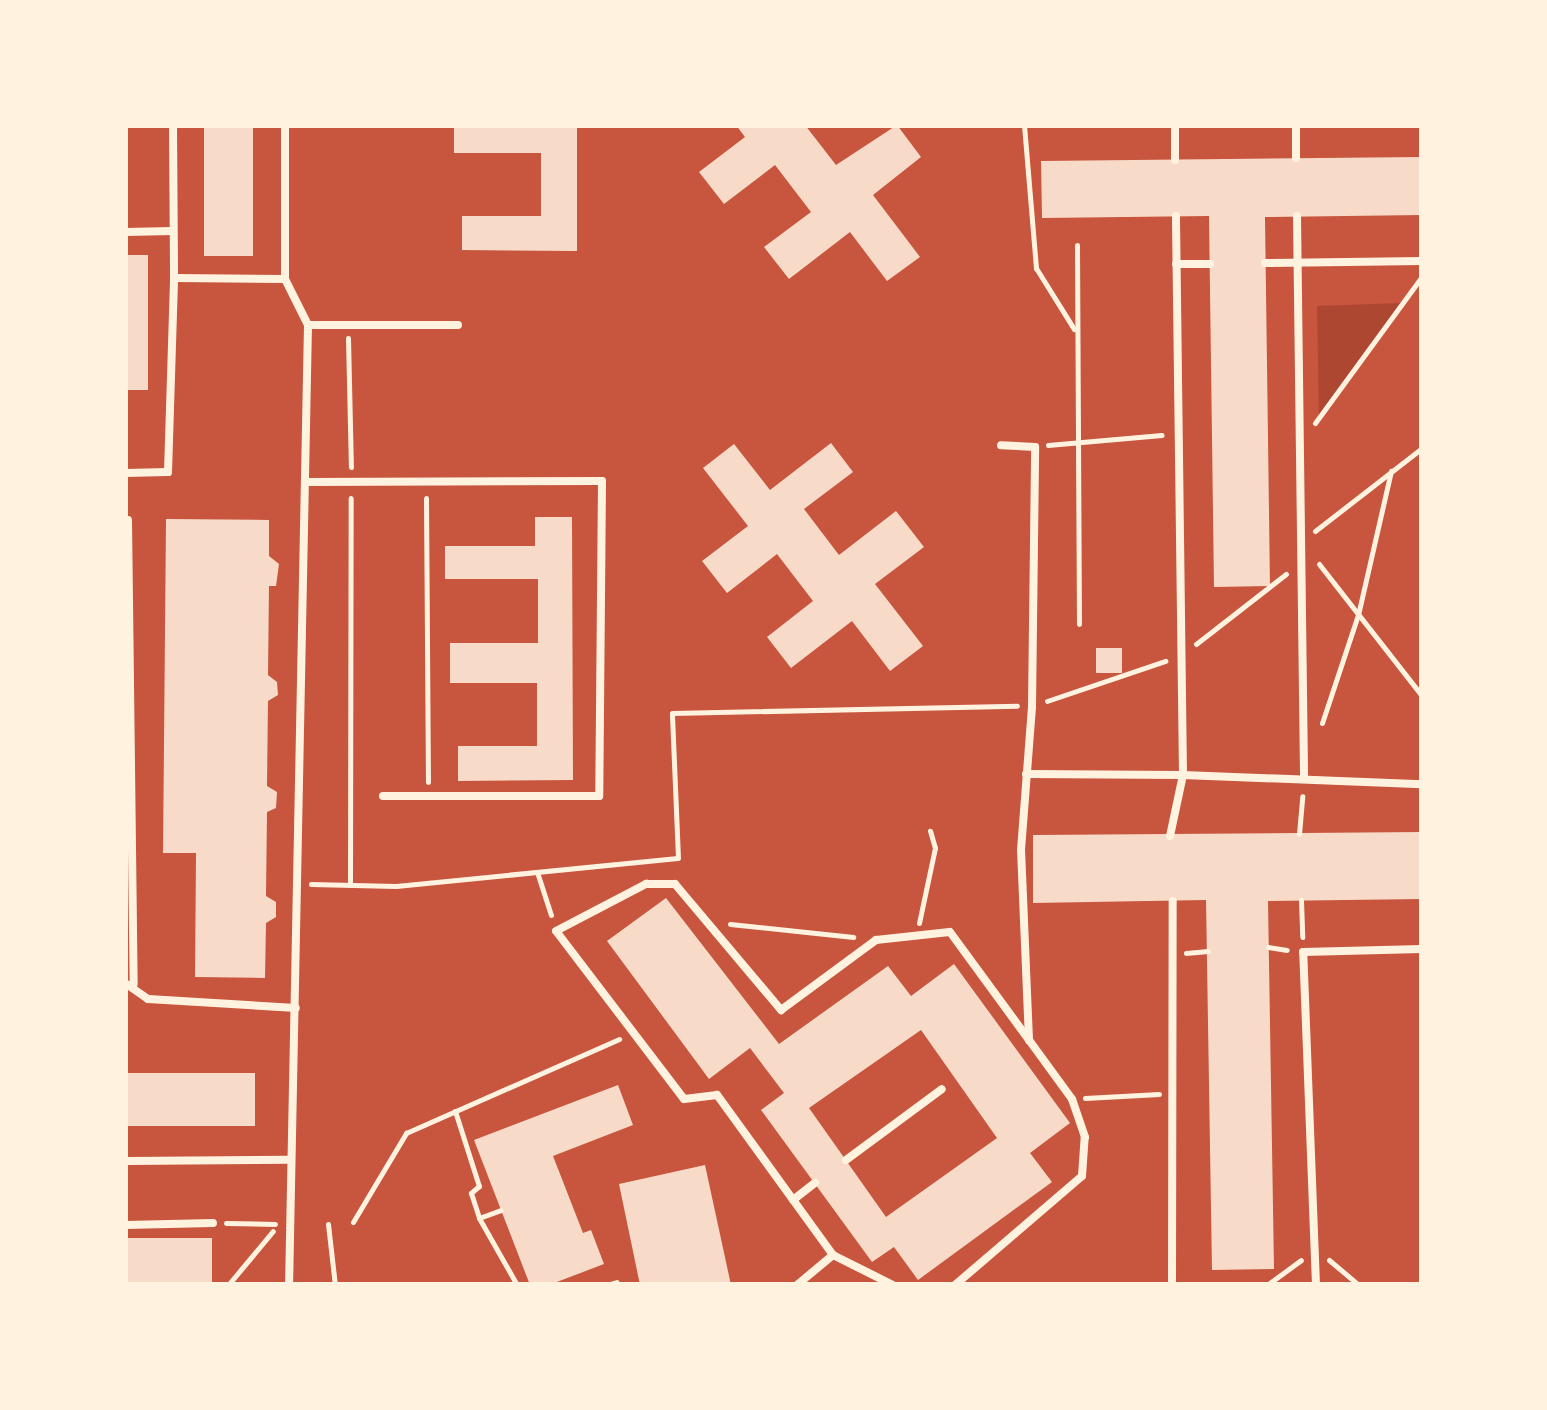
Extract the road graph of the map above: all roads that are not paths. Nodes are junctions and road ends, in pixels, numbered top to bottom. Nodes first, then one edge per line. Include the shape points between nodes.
1 (173, 125) edge
2 (285, 125) edge
3 (1175, 125) edge
4 (1296, 125) edge
5 (1296, 158) dead end
6 (1175, 160) dead end
7 (1176, 216) dead end
8 (1297, 216) dead end
9 (174, 231) junction
10 (125, 232) edge
11 (1298, 262) junction
12 (1422, 262) edge
13 (1266, 263) dead end
14 (1176, 264) junction
15 (1210, 264) dead end
16 (174, 278) junction
17 (285, 278) junction
18 (308, 325) junction
19 (458, 325) dead end
20 (1001, 445) dead end
21 (125, 474) edge
22 (304, 482) junction
23 (128, 520) dead end
24 (1026, 774) junction
25 (1183, 776) junction
26 (1304, 776) junction
27 (1422, 784) edge
28 (384, 796) dead end
29 (1170, 836) dead end
30 (1173, 900) dead end
31 (1422, 949) edge
32 (129, 984) edge
33 (296, 1008) junction
34 (1029, 1040) junction
35 (942, 1088) dead end
36 (288, 1160) junction
37 (846, 1160) dead end
38 (125, 1162) edge
39 (815, 1183) dead end
40 (793, 1200) junction
41 (213, 1222) road end
42 (125, 1225) edge
43 (833, 1254) junction
44 (288, 1285) edge
45 (797, 1285) edge
46 (892, 1285) edge
47 (955, 1285) edge
48 (1172, 1285) edge
49 (1316, 1285) edge

1 - 9 lane
2 - 17 lane
3 - 6 lane
4 - 5 lane
7 - 14 lane
8 - 11 lane
9 - 10 lane
9 - 16 lane
11 - 12 lane
11 - 13 lane
11 - 26 lane
14 - 15 lane
14 - 25 lane
16 - 17 lane
16 - 21 lane via 168,472
17 - 18 lane
18 - 19 lane
18 - 22 lane
20 - 24 lane via 1035,447
22 - 28 lane via 602,481 599,796
22 - 33 lane
23 - 32 lane
24 - 25 lane
24 - 34 lane via 1021,850
25 - 26 lane
25 - 29 lane
26 - 27 lane
30 - 48 lane
31 - 49 lane via 1303,952
32 - 33 lane via 148,999
33 - 36 lane
34 - 40 lane via 950,932 876,940 782,1010 675,884 646,884 556,931 684,1099 716,1095
34 - 47 lane via 1072,1099 1085,1136 1082,1176
35 - 37 lane
36 - 38 lane
36 - 44 lane via 282,1225
39 - 40 lane
40 - 43 lane
41 - 42 lane
43 - 45 lane
43 - 46 lane

